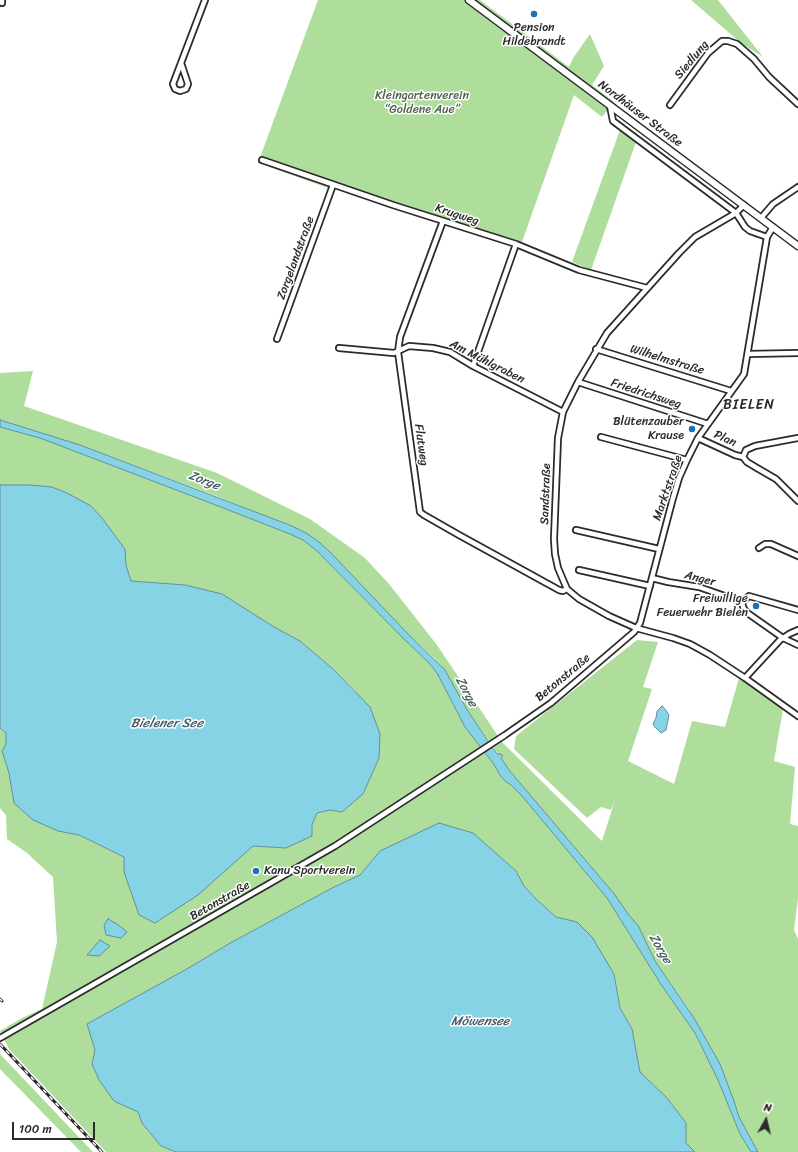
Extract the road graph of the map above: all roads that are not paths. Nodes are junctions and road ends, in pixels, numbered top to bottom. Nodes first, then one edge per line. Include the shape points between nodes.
1 (205, 0) edge
2 (469, 0) edge
3 (181, 63) junction
4 (798, 104) edge
5 (670, 105) dead end
6 (610, 106) junction
7 (262, 160) dead end
8 (334, 185) junction
9 (798, 187) edge
10 (744, 205) junction
11 (736, 212) junction
12 (761, 218) junction
13 (443, 221) junction
14 (773, 227) junction
15 (767, 237) junction
16 (516, 244) junction
17 (798, 246) edge
18 (647, 288) junction
19 (277, 339) dead end
20 (339, 348) dead end
21 (596, 349) junction
22 (398, 352) junction
23 (798, 353) edge
24 (748, 354) junction
25 (473, 366) junction
26 (578, 382) junction
27 (731, 391) junction
28 (563, 412) junction
29 (708, 424) junction
30 (601, 437) dead end
31 (698, 438) junction
32 (798, 438) edge
33 (743, 457) junction
34 (687, 460) junction
35 (798, 501) edge
36 (576, 530) dead end
37 (759, 548) dead end
38 (659, 549) junction
39 (798, 556) edge
40 (579, 570) dead end
41 (652, 578) junction
42 (650, 586) junction
43 (567, 589) junction
44 (742, 602) junction
45 (798, 610) edge
46 (636, 628) junction
47 (798, 630) edge
48 (783, 638) junction
49 (798, 644) edge
50 (745, 678) junction
51 (798, 716) edge
52 (0, 1038) edge

1 - 3 street
2 - 6 main road, Nordhäuser Straße
3 - 3 street via 173,84 175,89 180,91 186,89 188,84
4 - 5 street, Siedlung via 737,44 722,41 708,53
6 - 10 main road, Nordhäuser Straße
6 - 11 street via 614,120
7 - 8 street, Krugweg
8 - 13 street, Krugweg
8 - 19 street, Zorgelandstraße
9 - 12 street via 773,204
10 - 11 street, Sandstraße
10 - 12 main road, Nordhäuser Straße
11 - 15 street via 745,227
11 - 18 street, Sandstraße via 695,237
12 - 14 main road, Nordhäuser Straße
13 - 16 street, Krugweg
13 - 22 street, Flutweg via 400,337
14 - 15 street, Marktstraße
14 - 17 main road, Nordhäuser Straße
15 - 24 street, Marktstraße
16 - 18 street, Krugweg via 579,270
16 - 25 street
18 - 21 street, Sandstraße
20 - 22 street, Am Mühlgraben
21 - 26 street, Sandstraße
21 - 27 street, Wilhelmstraße
22 - 25 street, Am Mühlgraben via 409,346 433,348 450,352
22 - 43 street, Flutweg via 420,512 559,590
23 - 24 street
24 - 27 street, Marktstraße via 744,374
25 - 28 street, Am Mühlgraben
26 - 28 street, Sandstraße
26 - 29 street, Friedrichsweg
27 - 29 street, Marktstraße
28 - 43 street, Sandstraße via 558,438 554,539 558,568
29 - 31 street, Marktstraße
30 - 34 street
31 - 33 street, Plan
31 - 34 street, Marktstraße
32 - 33 street via 755,446 746,450
33 - 35 street, Plan via 776,479
34 - 38 street, Marktstraße via 677,485
36 - 38 street
37 - 39 street via 770,544
38 - 41 street, Marktstraße
40 - 42 street
41 - 42 street, Marktstraße
41 - 44 street, Anger via 699,587
42 - 46 street, Marktstraße via 640,623
43 - 46 street, Sandstraße via 596,609
44 - 45 street, Anger via 749,596
44 - 48 street via 746,612
46 - 50 street, Sandstraße via 690,644
46 - 52 street, Betonstraße via 551,703 336,846
47 - 48 street
48 - 49 street
48 - 50 street
50 - 51 street, Sandstraße

